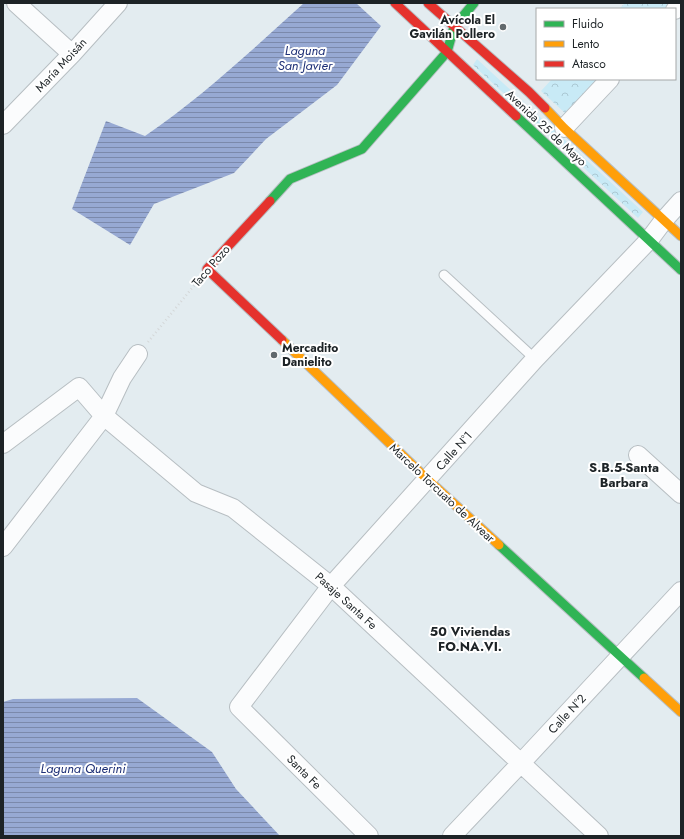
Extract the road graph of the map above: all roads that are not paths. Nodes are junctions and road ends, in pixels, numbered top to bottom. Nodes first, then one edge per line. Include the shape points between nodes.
1 (16, 3) edge
2 (118, 3) edge
3 (395, 3) edge
4 (428, 3) edge
5 (474, 3) edge
6 (454, 27) junction
7 (447, 52) junction
8 (72, 54) junction
9 (609, 80) edge
10 (3, 125) edge
11 (564, 128) junction
12 (681, 201) edge
13 (664, 220) junction
14 (681, 236) edge
15 (649, 240) junction
16 (207, 269) joint
17 (681, 270) edge
18 (444, 275) dead end
19 (138, 354) road end
20 (535, 360) junction
21 (104, 416) junction
22 (3, 444) edge
23 (638, 455) dead end
24 (428, 480) junction
25 (681, 494) edge
26 (3, 547) edge
27 (331, 586) junction
28 (681, 591) edge
29 (621, 656) junction
30 (239, 707) joint
31 (681, 712) edge
32 (520, 764) junction
33 (369, 836) edge
34 (452, 836) edge
35 (599, 836) edge

1 - 8 street
2 - 8 street, María Moisán
3 - 7 street, Avenida 25 de Mayo
4 - 6 street, Avenida 25 de Mayo
5 - 6 street
6 - 7 street, Taco Pozo
6 - 11 street, Avenida 25 de Mayo via 529,92
7 - 15 street, Avenida 25 de Mayo
7 - 16 street, Taco Pozo via 362,149 290,179
8 - 10 street, María Moisán
9 - 11 street
11 - 13 street, Avenida 25 de Mayo
12 - 13 street, Calle N°1
13 - 14 street, Avenida 25 de Mayo
13 - 15 street, Calle N°1
15 - 17 street, Avenida 25 de Mayo
15 - 20 street, Calle N°1
16 - 24 street, Marcelo Torcuato de Alvear
18 - 20 lane
19 - 21 street via 122,378
20 - 24 street, Calle N°1
21 - 22 street, Pasaje Santa Fe via 79,387
21 - 26 street
21 - 27 street, Pasaje Santa Fe via 196,493 233,508
23 - 25 street
24 - 27 street, Calle N°1
24 - 29 street, Marcelo Torcuato de Alvear
27 - 30 street, Calle N°1
27 - 32 street, Pasaje Santa Fe
28 - 29 street, Calle N°2
29 - 31 street, Marcelo Torcuato de Alvear
29 - 32 street, Calle N°2
30 - 33 street, Santa Fe
32 - 34 street, Calle N°2
32 - 35 street, Pasaje Santa Fe

